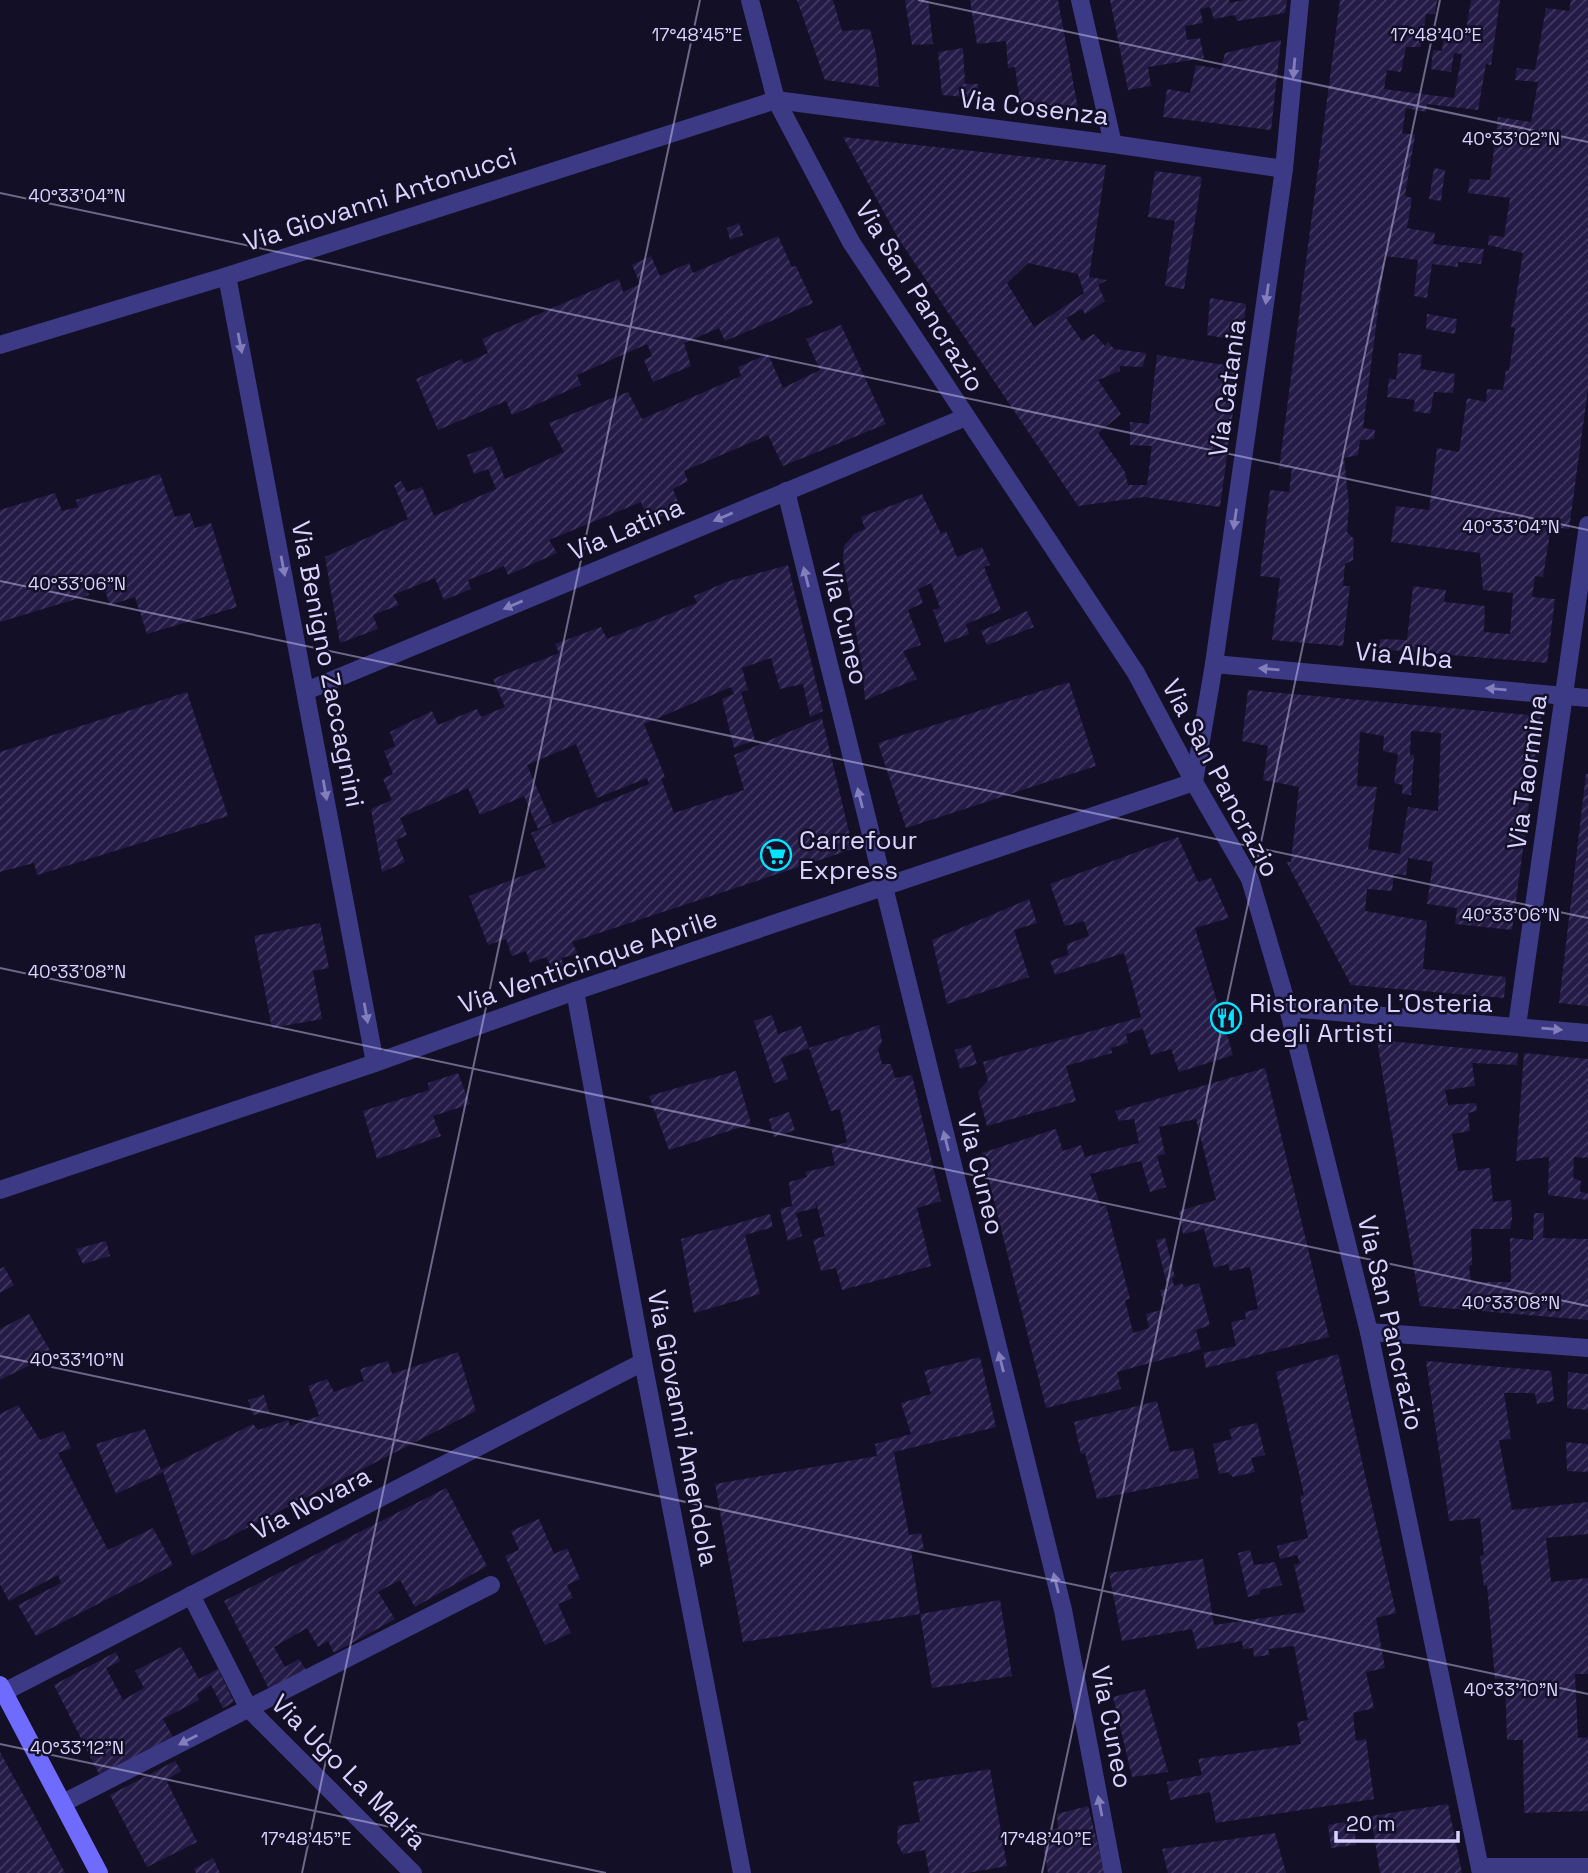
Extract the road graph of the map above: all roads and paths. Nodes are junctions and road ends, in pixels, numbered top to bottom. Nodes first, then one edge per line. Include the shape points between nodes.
1 (750, 0) edge
2 (1080, 0) edge
3 (1300, 0) edge
4 (775, 100) junction
5 (1113, 144) junction
6 (1284, 169) junction
7 (227, 276) junction
8 (0, 345) edge
9 (966, 418) junction
10 (786, 491) junction
11 (1588, 525) edge
12 (1214, 664) junction
13 (306, 691) junction
14 (1564, 695) junction
15 (1588, 698) edge
16 (1194, 782) junction
17 (882, 888) junction
18 (575, 992) junction
19 (1288, 1007) junction
20 (1517, 1026) junction
21 (1588, 1033) edge
22 (375, 1063) junction
23 (0, 1191) edge
24 (1369, 1332) junction
25 (1588, 1348) edge
26 (643, 1362) junction
27 (491, 1585) dead end
28 (191, 1595) junction
29 (2, 1688) edge
30 (249, 1709) junction
31 (63, 1803) junction
32 (1588, 1867) edge
33 (1481, 1870) edge
34 (99, 1873) edge
35 (413, 1873) edge
36 (742, 1873) edge
37 (1113, 1873) edge

1 - 4 street, Via San Pancrazio
2 - 5 street
3 -> 6 street, Via Catania
4 - 5 street, Via Cosenza
4 - 7 street, Via Giovanni Antonucci
4 - 9 street, Via San Pancrazio via 851,242
5 - 6 street, Via Cosenza
6 -> 12 street, Via Catania
7 - 8 street, Via Giovanni Antonucci
7 -> 13 street, Via Benigno Zaccagnini
9 - 10 street, Via Latina
9 - 16 street, Via San Pancrazio via 1136,673
10 -> 13 street, Via Latina
17 -> 10 street, Via Cuneo
11 - 14 street, Via Taormina
14 -> 12 street, Via Alba
12 - 16 street, Via Catania
13 -> 22 street, Via Benigno Zaccagnini
14 - 15 street, Via Alba
14 - 20 street, Via Taormina
16 - 17 street, Via Venticinque Aprile
16 - 19 street, Via San Pancrazio via 1250,879
17 - 18 street, Via Venticinque Aprile
37 -> 17 street, Via Cuneo via 1063,1610
18 - 22 street, Via Venticinque Aprile
18 - 26 street, Via Giovanni Amendola
19 - 20 street
19 - 24 street, Via San Pancrazio
20 -> 21 street
22 - 23 street, Via Venticinque Aprile
24 - 25 street
24 - 33 street, Via San Pancrazio
26 - 28 street, Via Novara
26 - 36 street, Via Giovanni Amendola
27 - 30 street
28 - 29 street, Via Novara
28 - 30 street, Via Ugo La Malfa
29 - 31 main road
30 -> 31 street
30 - 35 street, Via Ugo La Malfa
31 - 34 main road
32 - 33 street

